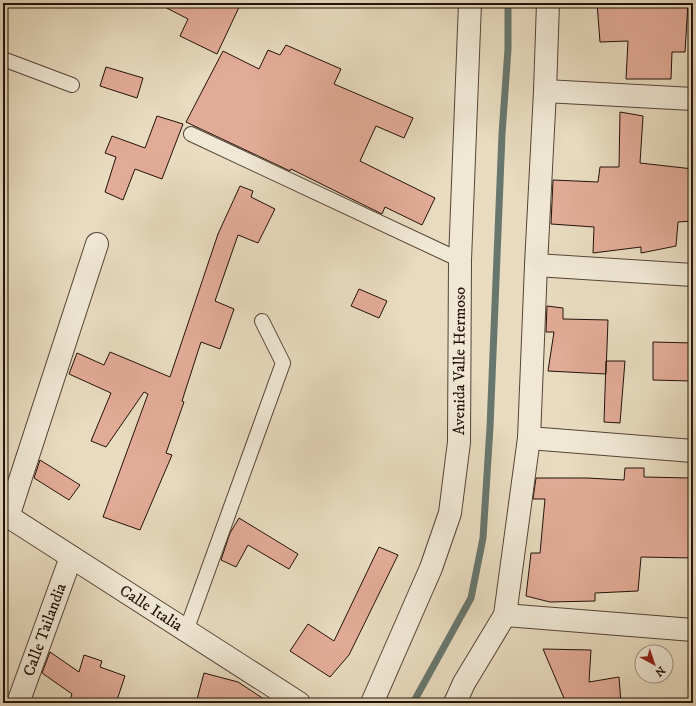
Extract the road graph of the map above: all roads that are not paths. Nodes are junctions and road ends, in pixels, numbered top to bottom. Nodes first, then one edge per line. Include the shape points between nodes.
1 (470, 3) edge
2 (548, 3) edge
3 (3, 59) edge
4 (72, 85) dead end
5 (545, 91) junction
6 (693, 99) edge
7 (191, 134) dead end
8 (97, 244) dead end
9 (460, 260) junction
10 (536, 265) junction
11 (693, 275) edge
12 (262, 321) dead end
13 (529, 438) junction
14 (693, 452) edge
15 (6, 515) edge
16 (71, 557) junction
17 (505, 615) junction
18 (693, 630) edge
19 (186, 631) junction
20 (18, 703) edge
21 (299, 703) edge
22 (372, 703) edge
23 (455, 703) edge

1 - 9 street, Avenida Valle Hermoso
2 - 5 street
3 - 4 lane
5 - 6 street
5 - 10 street
7 - 9 lane
8 - 15 street
9 - 22 street, Avenida Valle Hermoso via 459,442 450,513 431,568
10 - 11 street
10 - 13 street
12 - 19 lane via 283,363
13 - 14 street
13 - 17 street
15 - 16 street, Calle Italia
16 - 19 street, Calle Italia
16 - 20 street, Calle Tailandia
17 - 18 street
17 - 23 street via 464,683
19 - 21 street, Calle Italia

